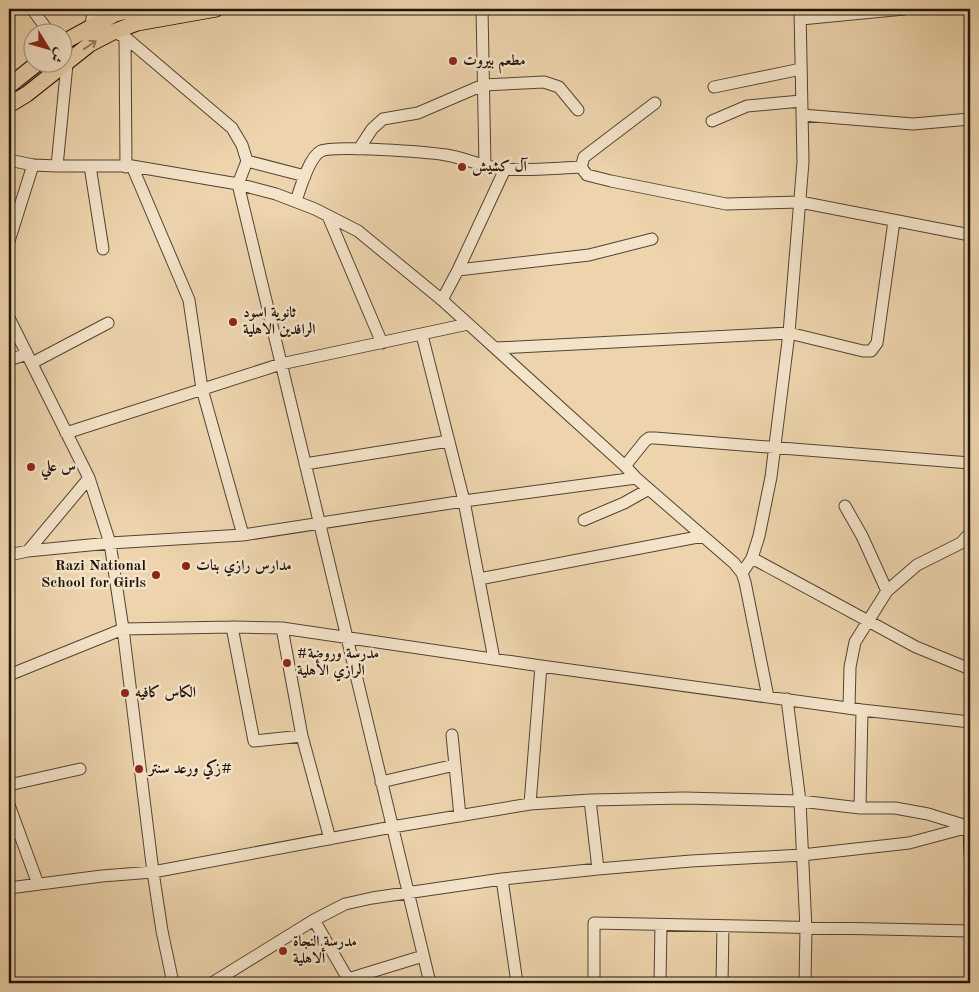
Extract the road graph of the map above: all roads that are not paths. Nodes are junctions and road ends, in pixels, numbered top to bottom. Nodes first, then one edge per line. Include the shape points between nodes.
1 (32, 9) edge
2 (93, 9) edge
3 (136, 9) edge
4 (216, 9) edge
5 (482, 9) edge
6 (904, 9) edge
7 (801, 14) edge
8 (42, 22) edge
9 (91, 26) junction
10 (119, 35) junction
11 (72, 38) edge
12 (72, 60) edge
13 (801, 69) junction
14 (26, 72) edge
15 (56, 72) edge
16 (66, 72) edge
17 (483, 85) junction
18 (9, 86) edge
19 (714, 86) dead end
20 (801, 101) junction
21 (655, 103) dead end
22 (9, 105) edge
23 (578, 110) dead end
24 (802, 114) junction
25 (970, 119) edge
26 (712, 121) dead end
27 (359, 149) junction
28 (9, 160) edge
29 (247, 161) junction
30 (33, 165) junction
31 (56, 166) junction
32 (90, 166) junction
33 (485, 166) junction
34 (129, 167) junction
35 (581, 167) junction
36 (504, 169) junction
37 (305, 176) junction
38 (238, 184) junction
39 (296, 201) junction
40 (800, 202) junction
41 (328, 216) junction
42 (894, 221) junction
43 (970, 236) edge
44 (652, 239) dead end
45 (9, 242) edge
46 (104, 249) dead end
47 (458, 270) junction
48 (442, 300) junction
49 (9, 318) edge
50 (108, 323) dead end
51 (468, 324) junction
52 (789, 333) junction
53 (422, 335) junction
54 (382, 343) junction
55 (496, 348) junction
56 (30, 358) junction
57 (9, 360) edge
58 (281, 364) junction
59 (202, 389) junction
60 (66, 433) junction
61 (449, 441) junction
62 (775, 448) junction
63 (970, 463) edge
64 (305, 464) junction
65 (625, 466) junction
66 (89, 478) junction
67 (636, 478) junction
68 (649, 489) junction
69 (464, 500) junction
70 (845, 506) dead end
71 (584, 520) dead end
72 (320, 524) junction
73 (970, 533) edge
74 (243, 535) junction
75 (703, 536) junction
76 (110, 543) junction
77 (28, 551) junction
78 (9, 555) edge
79 (752, 558) junction
80 (742, 573) junction
81 (479, 579) junction
82 (887, 591) junction
83 (868, 622) junction
84 (232, 627) junction
85 (282, 628) junction
86 (123, 630) junction
87 (347, 638) junction
88 (494, 659) junction
89 (541, 666) junction
90 (970, 669) edge
91 (9, 675) edge
92 (768, 697) junction
93 (787, 699) junction
94 (849, 708) junction
95 (862, 710) junction
96 (970, 722) edge
97 (452, 735) dead end
98 (302, 736) junction
99 (455, 765) junction
100 (80, 769) dead end
101 (381, 782) junction
102 (9, 786) edge
103 (590, 800) junction
104 (800, 801) junction
105 (530, 804) junction
106 (9, 806) edge
107 (860, 808) junction
108 (460, 816) junction
109 (970, 827) edge
110 (392, 828) junction
111 (330, 839) junction
112 (802, 855) junction
113 (970, 855) edge
114 (598, 869) junction
115 (153, 872) junction
116 (502, 879) junction
117 (38, 884) junction
118 (9, 888) edge
119 (408, 892) junction
120 (314, 920) junction
121 (661, 925) junction
122 (723, 926) junction
123 (806, 929) junction
124 (970, 931) edge
125 (423, 956) junction
126 (344, 981) edge
127 (173, 983) edge
128 (212, 983) edge
129 (430, 983) edge
130 (517, 983) edge
131 (594, 983) edge
132 (660, 983) edge
133 (722, 983) edge
134 (805, 983) edge

1 - 8 street
2 - 9 street
3 - 9 main road via 115,14
4 - 10 main road via 137,23
5 - 17 street
6 - 7 street
7 - 13 street
9 - 11 main road
12 -> 10 main road via 90,44
10 - 29 street via 232,128
10 - 34 street
13 - 19 street
13 - 20 street
14 - 18 main road
15 - 22 main road
16 - 31 street
17 - 23 street via 544,82 560,87
17 - 27 street via 418,113 383,119
17 - 33 street
20 - 24 street
20 - 26 street via 747,106
21 - 35 street via 584,157
24 - 25 street via 913,124
24 - 40 street
27 - 33 street via 446,155
27 - 37 street via 320,152 313,158
28 - 30 street
29 - 37 street
29 - 38 street
30 - 31 street
30 - 45 street
31 - 32 street
32 - 34 street
32 - 46 street
33 - 36 street
34 - 38 street
34 - 59 street via 189,300
35 - 36 street
35 - 40 street via 587,175 610,181 726,204
36 - 47 street
37 - 39 street
38 - 39 street
38 - 58 street
39 - 41 street
40 - 42 street
40 - 52 street
41 - 48 street via 358,232
41 - 54 street
42 - 43 street
42 - 52 street via 877,343 871,351
44 - 47 street via 589,254
47 - 48 street
48 - 51 street
49 - 56 street
50 - 56 street
51 - 53 street
51 - 55 street
52 - 55 street
52 - 62 street
53 - 54 street
53 - 61 street
54 - 58 street
55 - 65 street
56 - 57 street
56 - 60 street
58 - 59 street
58 - 64 street
59 - 60 street
59 - 74 street
60 - 66 street
61 - 64 street
61 - 69 street
62 - 63 street
62 - 65 street via 649,438
62 - 79 street via 760,536
64 - 72 street
65 - 67 street
66 - 76 street
66 - 77 street
67 - 68 street
67 - 69 street
68 - 71 street
68 - 75 street
69 - 72 street
69 - 81 street
70 - 82 street
72 - 74 street
72 - 87 street
73 - 82 street via 961,543 917,565
74 - 76 street
75 - 80 street
75 - 81 street
76 - 77 street
76 - 86 street
77 - 78 street
79 - 80 street
79 - 83 street
80 - 92 street
81 - 88 street
82 - 83 street
83 - 90 street via 916,647
83 - 94 street via 856,642 850,666
84 - 85 street
84 - 86 street
84 - 98 street via 254,741
85 - 87 street
85 - 98 street
86 - 91 street
86 - 115 street
87 - 88 street
87 - 101 street
88 - 89 street
89 - 92 street
89 - 105 street
92 - 93 street
93 - 94 street
93 - 104 street
94 - 95 street
95 - 96 street
95 - 107 street
97 - 99 street
98 - 111 street
99 - 101 street
99 - 108 street
100 - 102 street
101 - 110 street
103 - 104 street
103 - 105 street
103 - 114 street
104 - 107 street
104 - 112 street
105 - 108 street
106 - 117 street
107 - 109 street via 895,808
108 - 110 street
109 - 112 street via 910,844
109 - 113 street
110 - 111 street
110 - 119 street
111 - 115 street
112 - 114 street
112 - 123 street
114 - 116 street
115 - 117 street
115 - 127 street
116 - 119 street
116 - 130 street
117 - 118 street
119 - 120 street via 346,904
119 - 125 street
120 - 126 street
120 - 128 street
121 - 122 street
121 - 131 street via 594,923
121 - 132 street
122 - 123 street
122 - 133 street
123 - 124 street
123 - 134 street
125 - 126 street
125 - 129 street

